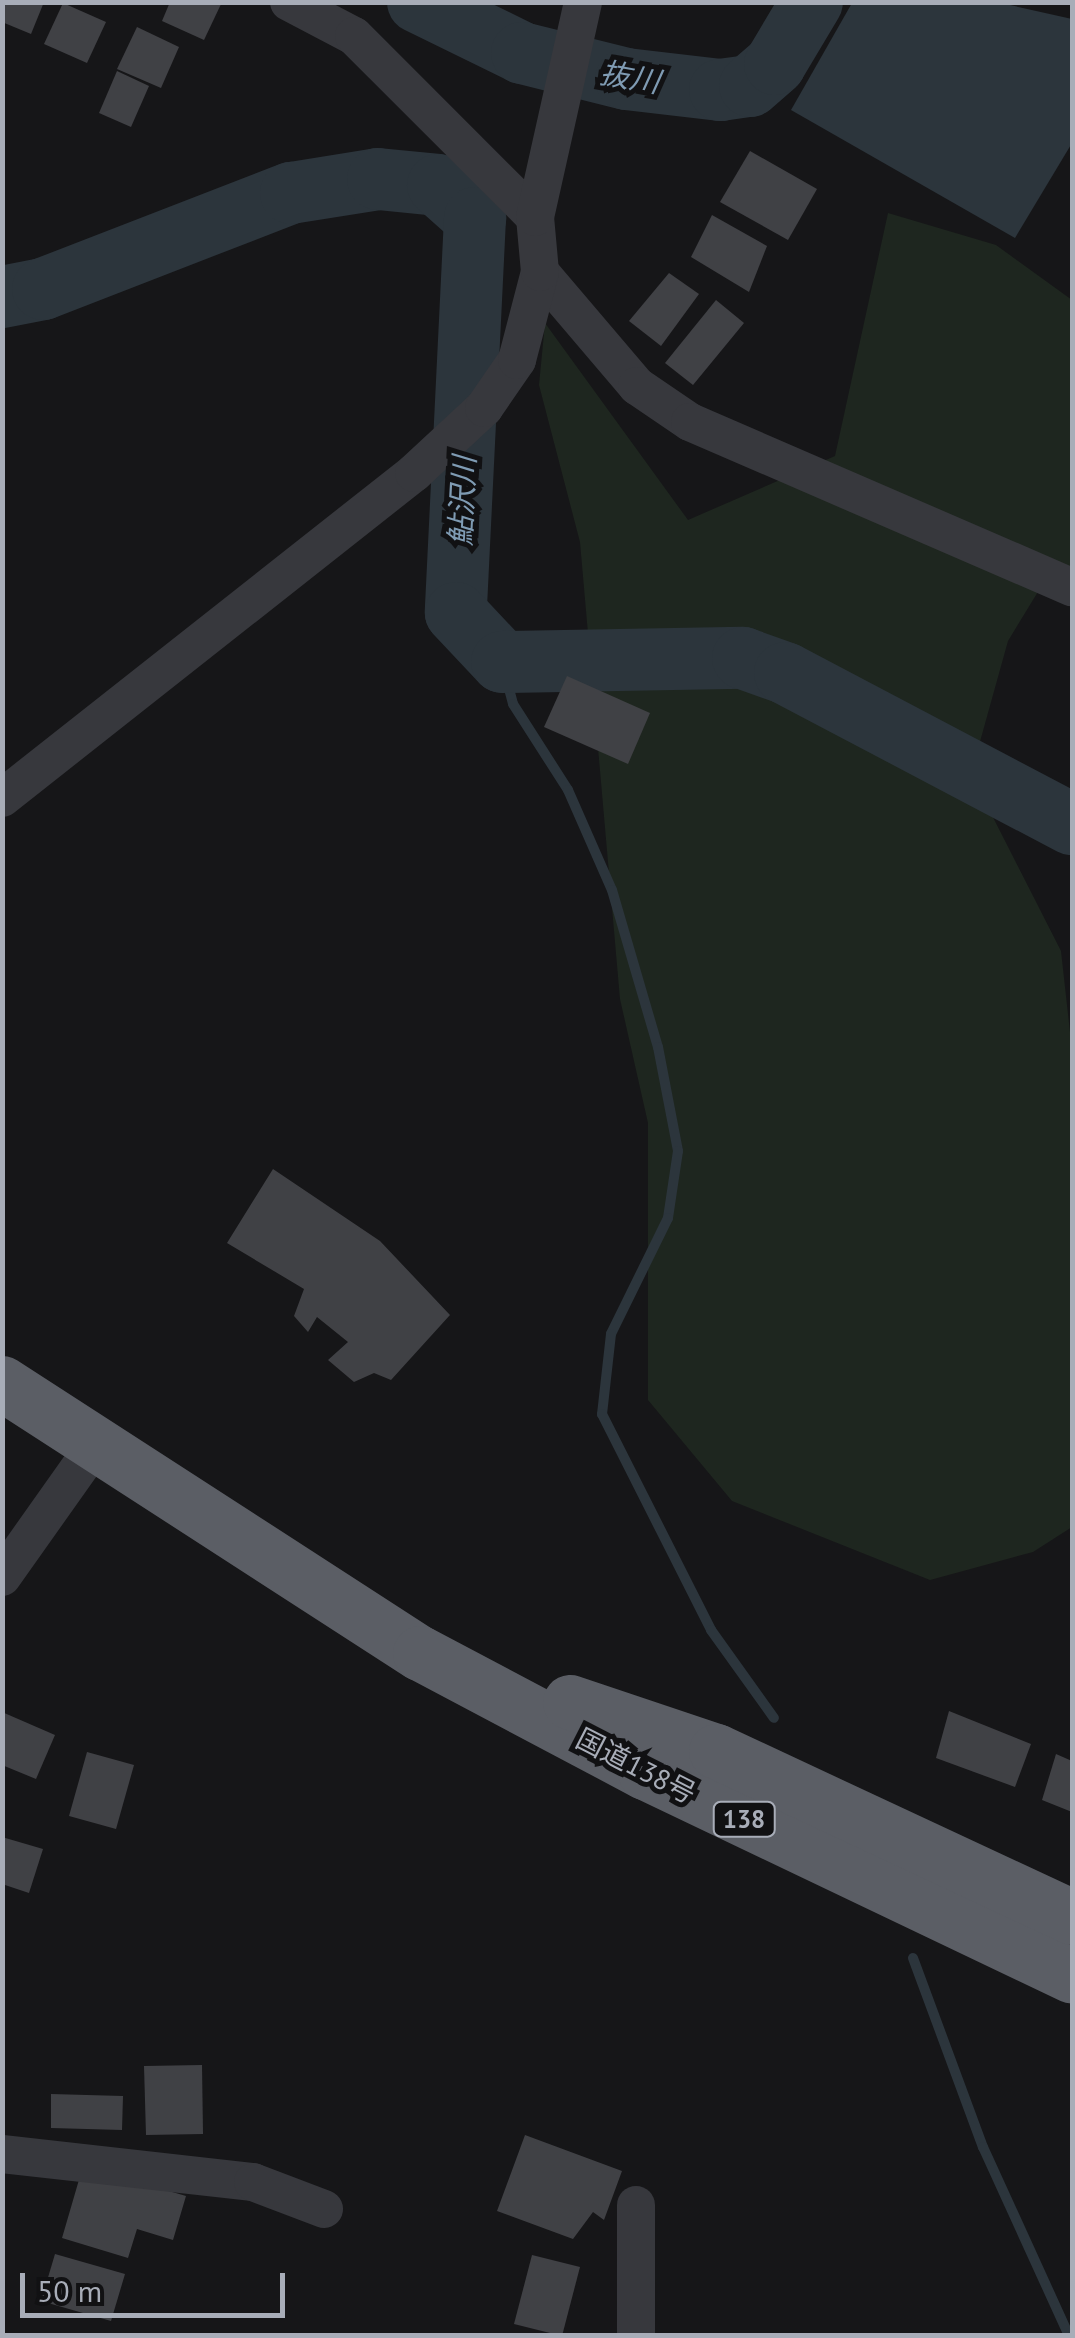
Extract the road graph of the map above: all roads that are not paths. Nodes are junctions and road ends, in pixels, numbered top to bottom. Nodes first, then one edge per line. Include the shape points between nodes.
1 (289, 2) edge
2 (583, 2) edge
3 (535, 217) junction
4 (540, 272) junction
5 (1072, 587) edge
6 (2, 798) edge
7 (2, 1383) edge
8 (94, 1447) junction
9 (2, 1577) edge
10 (420, 1652) junction
11 (1072, 1918) edge
12 (1072, 1976) edge
13 (2, 2154) edge
14 (636, 2205) dead end
15 (324, 2209) dead end
16 (636, 2336) edge

1 - 3 street via 354,36
2 - 3 street
3 - 4 street
4 - 5 street via 637,386 690,422
4 - 6 street via 516,360 484,408 414,473 76,746
7 - 8 highway, 国道138号 / 138
8 - 9 street
8 - 10 highway, 国道138号 / 138
10 - 11 highway, 国道138号 / 138 via 716,1751
10 - 12 highway, 国道138号 / 138 via 646,1772
13 - 15 street via 252,2182
14 - 16 street

